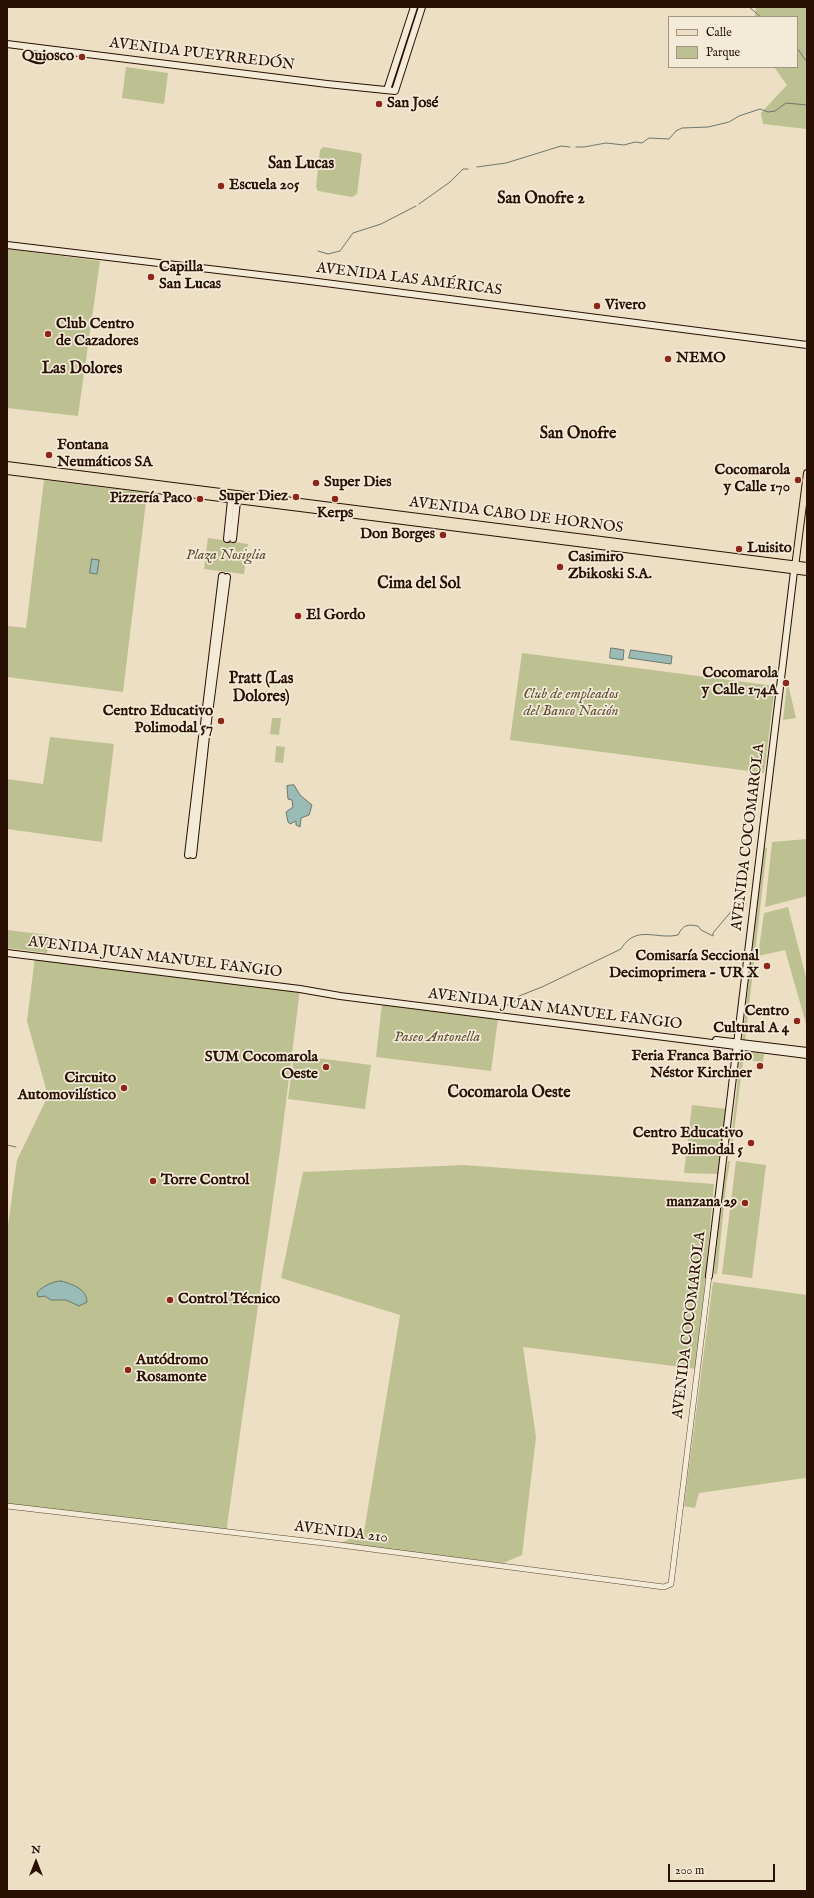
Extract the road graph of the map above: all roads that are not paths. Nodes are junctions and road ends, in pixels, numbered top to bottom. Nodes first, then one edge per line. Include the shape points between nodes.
1 (414, 7) edge
2 (422, 7) edge
3 (7, 44) edge
4 (387, 90) junction
5 (7, 245) edge
6 (807, 345) edge
7 (7, 465) edge
8 (7, 471) edge
9 (807, 474) edge
10 (234, 500) junction
11 (230, 539) dead end
12 (807, 566) edge
13 (795, 568) junction
14 (807, 572) edge
15 (224, 577) dead end
16 (190, 855) dead end
17 (7, 953) edge
18 (737, 1044) junction
19 (807, 1051) edge
20 (807, 1055) edge
21 (709, 1276) joint
22 (7, 1506) edge
23 (671, 1584) joint

1 - 4 main road
2 - 4 main road, AVENIDA PUEYRREDÓN via 395,91
3 - 4 main road, AVENIDA PUEYRREDÓN
5 - 6 main road, AVENIDA LAS AMÉRICAS
7 - 13 main road, AVENIDA CABO DE HORNOS
8 - 10 main road, AVENIDA CABO DE HORNOS
9 - 13 main road, AVENIDA COCOMAROLA
10 - 11 main road
10 - 13 main road, AVENIDA CABO DE HORNOS
12 - 13 main road, AVENIDA CABO DE HORNOS
13 - 14 main road, AVENIDA CABO DE HORNOS
13 - 18 main road, AVENIDA COCOMAROLA
15 - 16 main road
17 - 18 main road, AVENIDA JUAN MANUEL FANGIO
18 - 19 main road, AVENIDA JUAN MANUEL FANGIO
18 - 20 main road, AVENIDA JUAN MANUEL FANGIO
18 - 21 main road, AVENIDA COCOMAROLA
21 - 23 street, AVENIDA COCOMAROLA
22 - 23 street, AVENIDA 210 via 332,1544 664,1587

